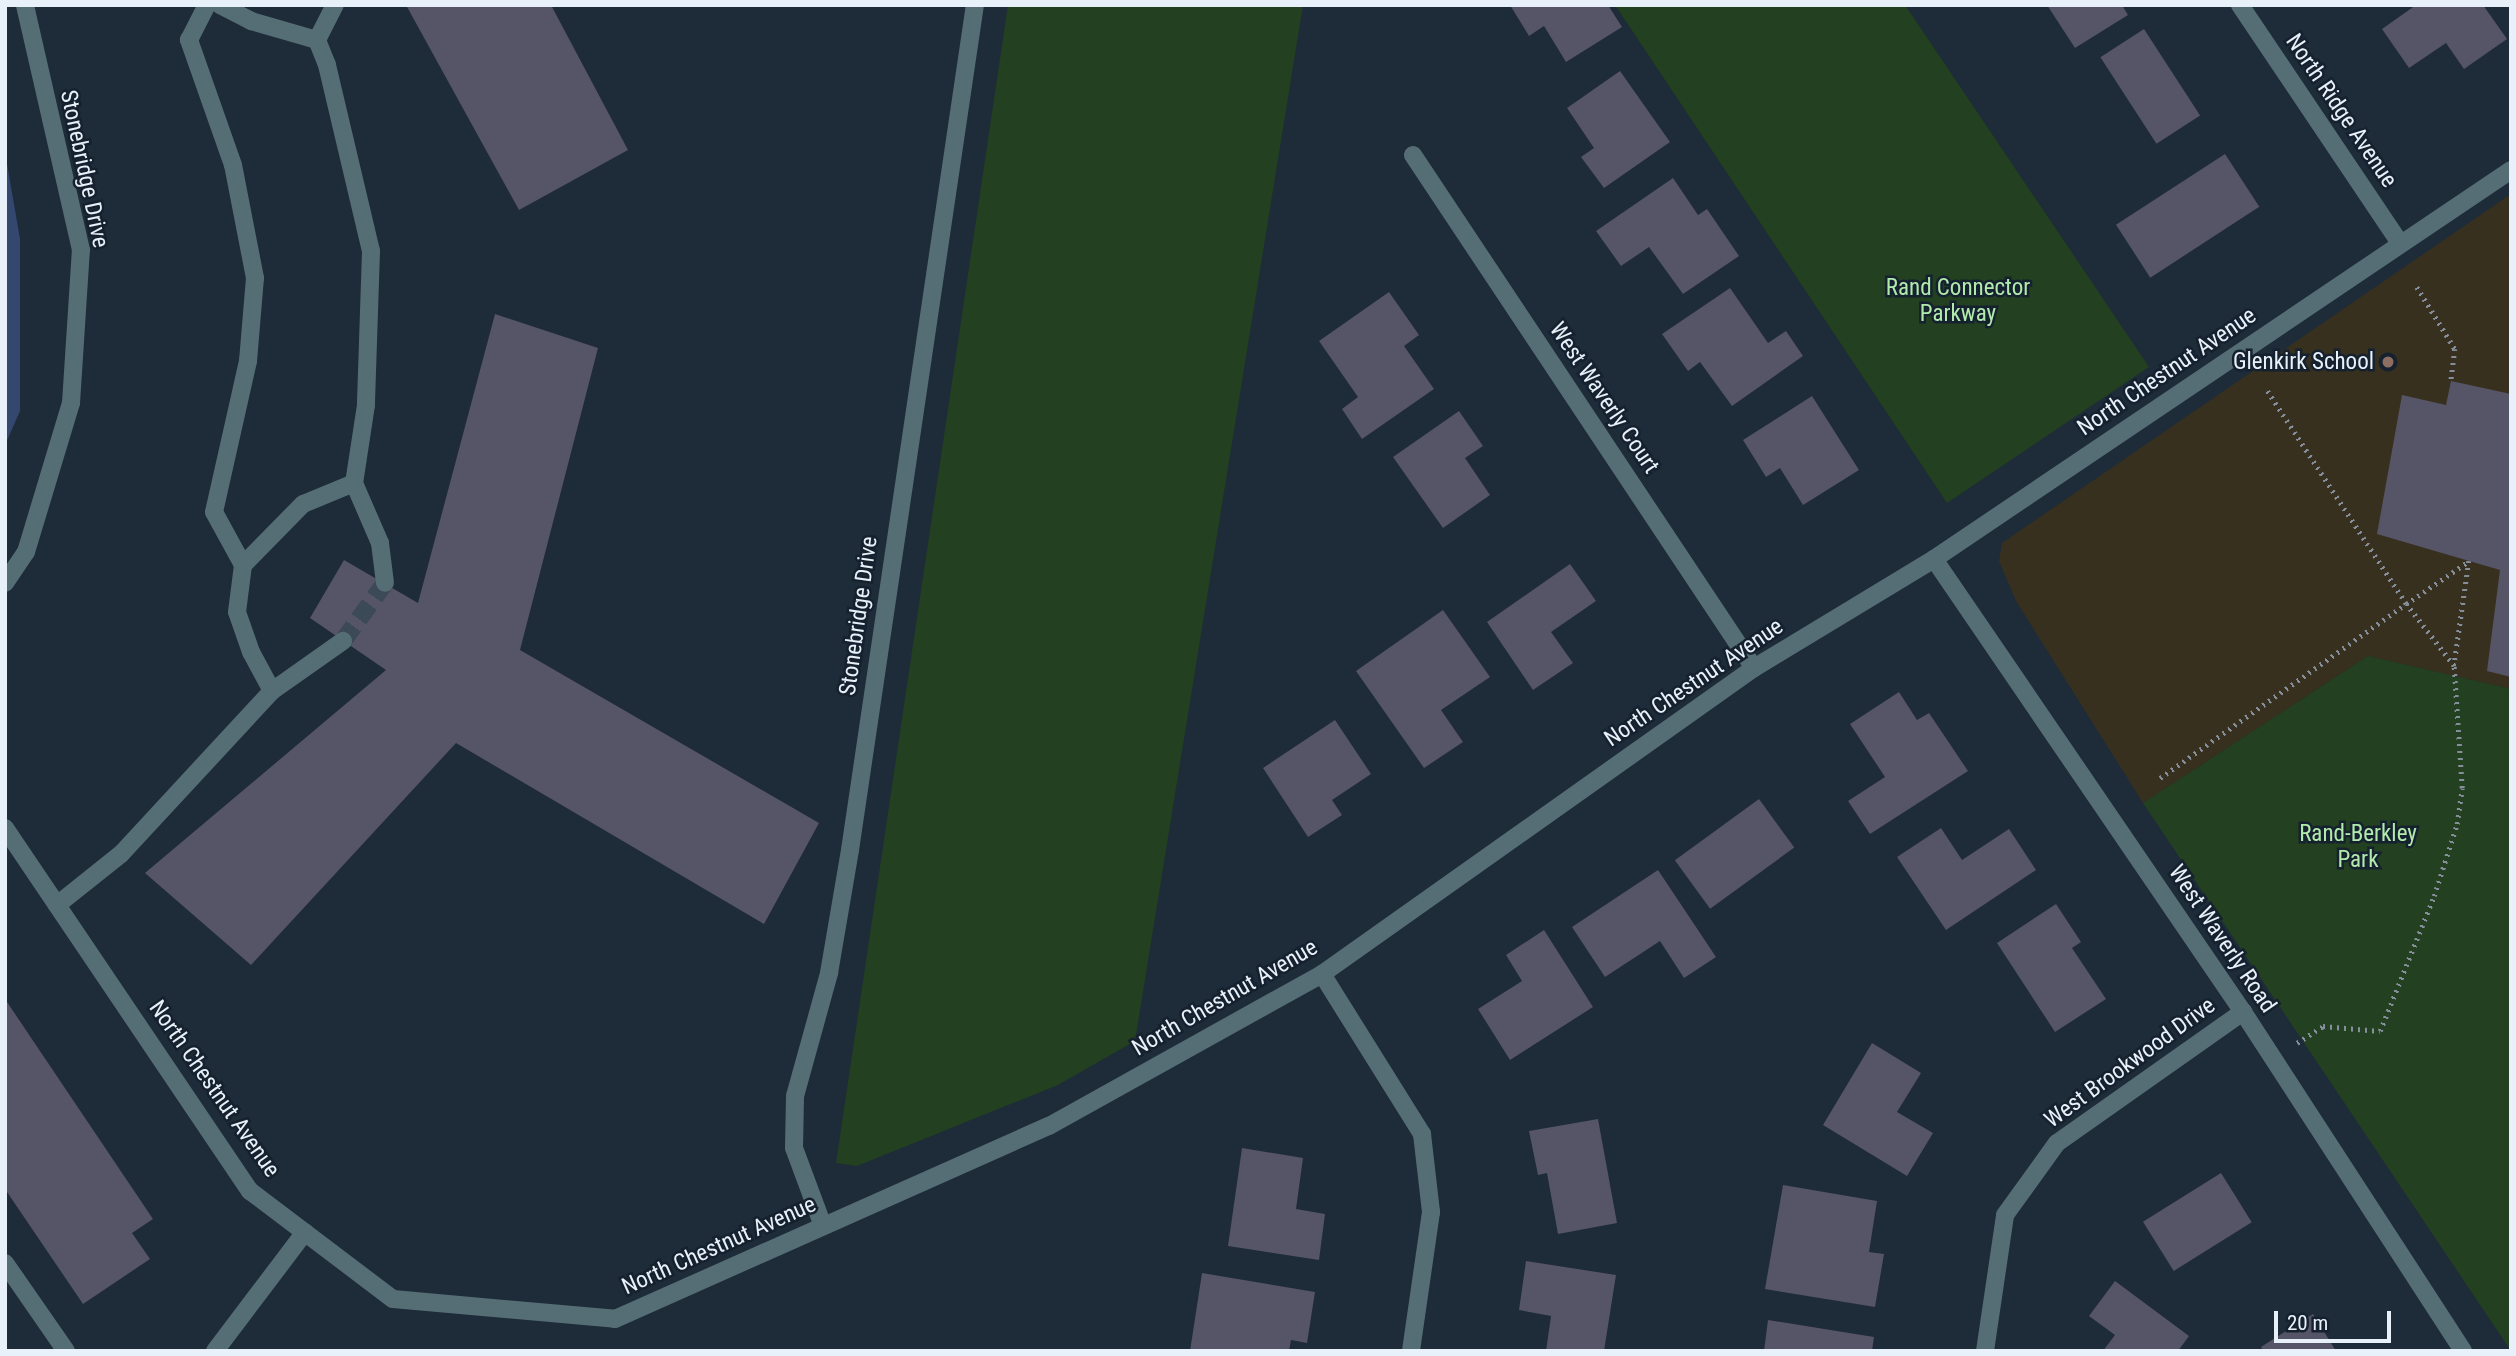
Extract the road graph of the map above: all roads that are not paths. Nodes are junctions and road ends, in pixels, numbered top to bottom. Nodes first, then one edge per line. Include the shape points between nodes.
1 (24, 5) edge
2 (207, 5) edge
3 (220, 5) edge
4 (335, 5) edge
5 (975, 5) edge
6 (2240, 5) edge
7 (317, 40) junction
8 (1413, 155) dead end
9 (2511, 170) edge
10 (2400, 243) junction
11 (355, 484) junction
12 (1934, 559) junction
13 (243, 565) junction
14 (5, 583) edge
15 (385, 583) tunnel mouth
16 (344, 641) tunnel mouth
17 (1754, 668) junction
18 (272, 691) junction
19 (5, 828) edge
20 (57, 905) junction
21 (1322, 974) junction
22 (2243, 1012) junction
23 (823, 1226) junction
24 (305, 1232) junction
25 (5, 1263) edge
26 (66, 1351) edge
27 (215, 1351) edge
28 (1411, 1351) edge
29 (1985, 1351) edge
30 (2463, 1351) edge

1 - 14 street, Stonebridge Drive via 80,250 71,403 26,552
2 - 13 street via 189,40 233,165 255,278 248,361 214,512
3 - 7 street via 251,21
4 - 7 street
5 - 23 street, Stonebridge Drive via 850,850 829,973 795,1096 794,1148
6 - 10 street, North Ridge Avenue
7 - 11 street via 371,251 366,405
8 - 17 street, West Waverly Court
9 - 10 street, North Chestnut Avenue
10 - 12 street, North Chestnut Avenue
11 - 13 street via 303,504
11 - 15 street via 380,543
12 - 17 street, North Chestnut Avenue
12 - 22 street, West Waverly Road
13 - 18 street via 237,612
16 - 18 street
17 - 21 street, North Chestnut Avenue
18 - 20 street via 121,855
19 - 20 street, North Chestnut Avenue
20 - 24 street, North Chestnut Avenue via 250,1191
21 - 23 street, North Chestnut Avenue via 1049,1126
21 - 28 street via 1422,1134 1431,1212
22 - 29 street, West Brookwood Drive via 2057,1143 2005,1215
22 - 30 street, West Waverly Road
23 - 24 street, North Chestnut Avenue via 615,1319 393,1299
24 - 27 street
25 - 26 street

